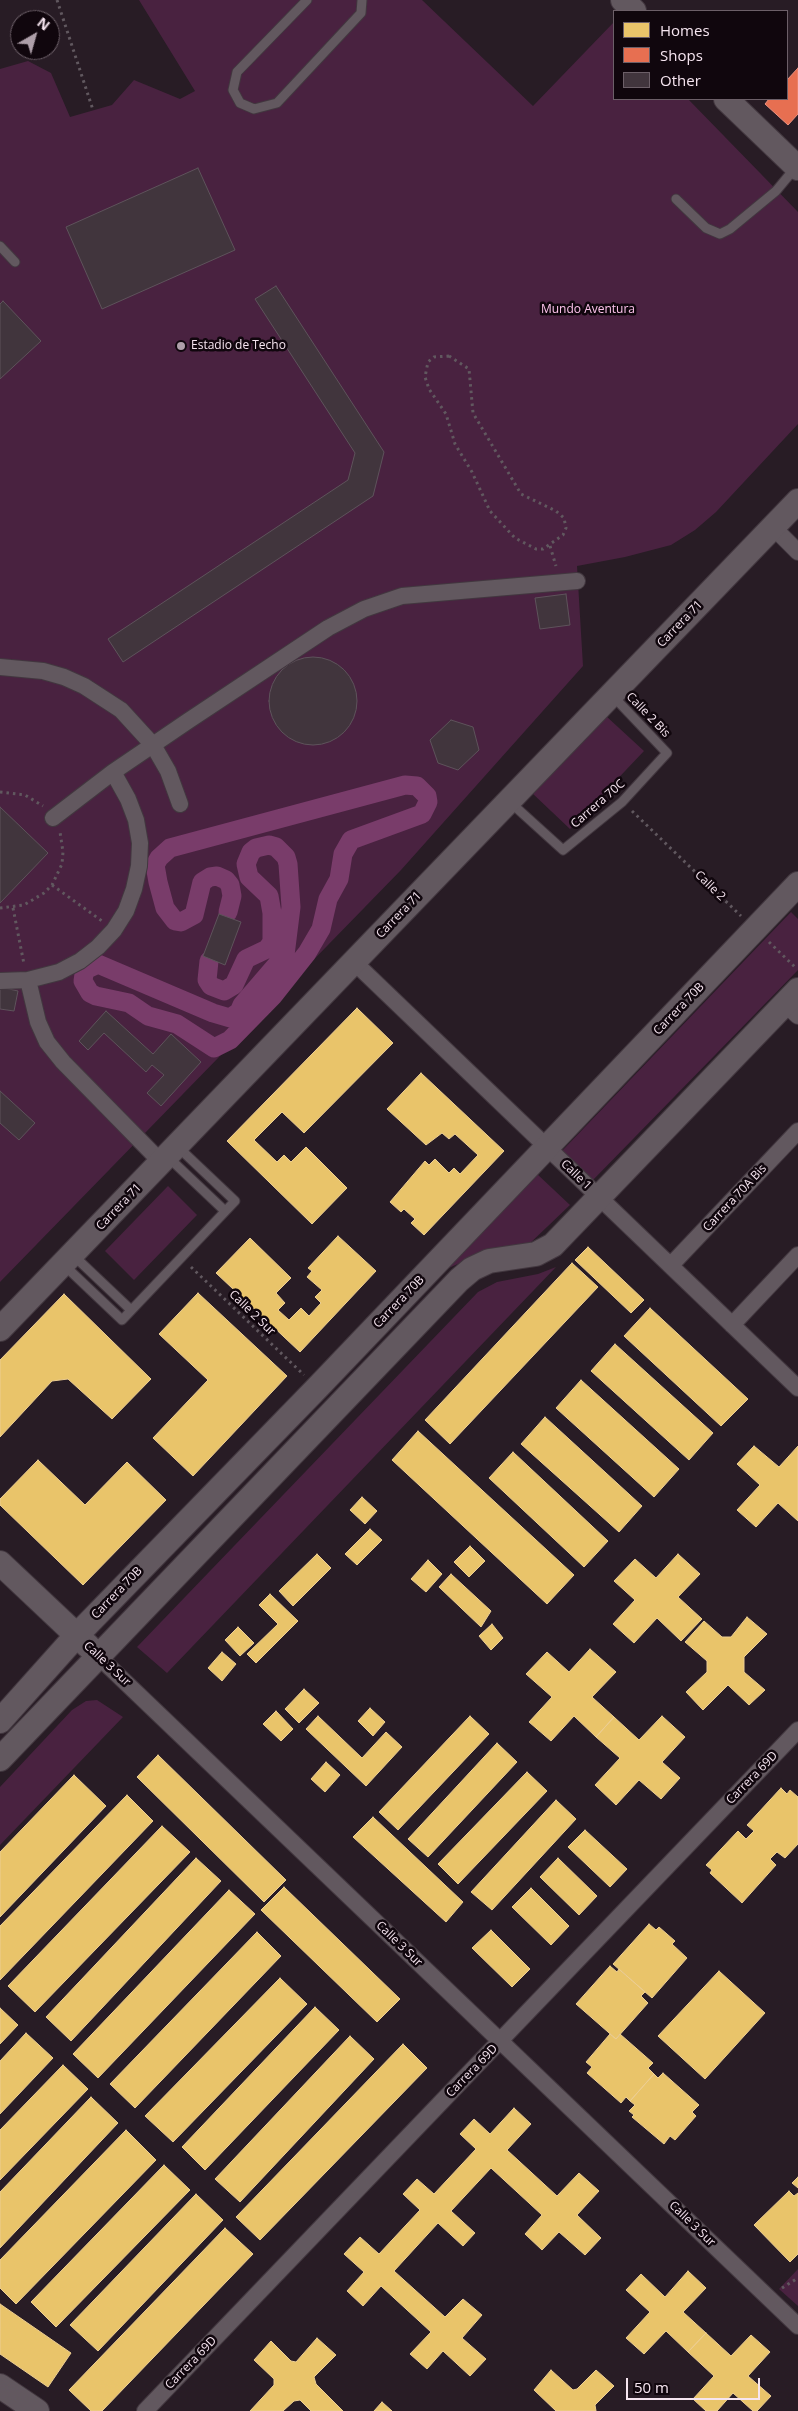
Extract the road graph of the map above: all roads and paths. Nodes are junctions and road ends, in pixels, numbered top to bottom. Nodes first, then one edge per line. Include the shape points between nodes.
1 (57, 0) edge
2 (307, 0) edge
3 (362, 0) edge
4 (623, 0) edge
5 (633, 10) edge
6 (727, 100) edge
7 (93, 110) dead end
8 (797, 167) edge
9 (676, 199) dead end
10 (0, 246) edge
11 (15, 262) dead end
12 (463, 364) joint
13 (798, 501) edge
14 (773, 527) junction
15 (798, 552) edge
16 (578, 582) dead end
17 (0, 658) edge
18 (0, 667) edge
19 (612, 695) junction
20 (153, 745) junction
21 (667, 753) joint
22 (113, 772) junction
23 (0, 792) edge
24 (509, 802) junction
25 (622, 802) junction
26 (180, 804) dead end
27 (53, 818) junction
28 (798, 884) edge
29 (52, 885) junction
30 (0, 908) edge
31 (13, 908) junction
32 (755, 929) junction
33 (114, 930) junction
34 (354, 962) junction
35 (798, 970) edge
36 (28, 980) junction
37 (0, 981) edge
38 (794, 1003) edge
39 (798, 1130) edge
40 (548, 1147) junction
41 (169, 1155) junction
42 (600, 1197) junction
43 (225, 1211) junction
44 (798, 1255) edge
45 (181, 1258) junction
46 (68, 1260) junction
47 (671, 1265) junction
48 (131, 1310) junction
49 (732, 1324) junction
50 (0, 1329) edge
51 (310, 1381) dead end
52 (797, 1385) edge
53 (0, 1563) edge
54 (76, 1636) junction
55 (98, 1656) junction
56 (0, 1720) edge
57 (798, 1730) edge
58 (0, 1759) edge
59 (500, 2041) junction
60 (798, 2278) edge
61 (778, 2291) dead end
62 (798, 2326) edge
63 (0, 2386) edge
64 (37, 2411) edge
65 (145, 2411) edge

1 - 7 path
2 - 3 lane via 237,72 233,90 240,103 254,109 277,103 361,13
4 - 5 street
6 - 8 street
8 - 9 lane via 776,191 720,234 706,228
10 - 11 lane
12 - 12 path via 469,369 475,418 521,494 564,518 564,536 543,549 536,549 515,538 490,510 455,444 446,414 429,389 425,377 428,362 449,356
13 - 14 street, Carrera 71
14 - 15 street
14 - 19 street, Carrera 71
16 - 20 street via 402,596 364,609 328,628
17 - 18 street
18 - 20 street via 43,671 84,686 121,710
19 - 21 lane, Calle 2 Bis
19 - 24 street, Carrera 71
20 - 22 street
20 - 26 street via 168,771
21 - 25 lane, Carrera 70C
22 - 27 street
22 - 33 street via 136,820 140,843 134,889
23 - 27 path via 26,795
24 - 25 lane, Carrera 70C via 563,850
24 - 34 street, Carrera 71
25 - 32 path, Calle 2
27 - 29 path via 59,829 63,852 62,864
28 - 32 street, Carrera 70B
29 - 31 path via 34,900
29 - 33 path
30 - 31 path
31 - 36 path
32 - 35 path, Calle 2
32 - 40 street, Carrera 70B
33 - 36 street via 98,948 80,961 59,972
34 - 40 street, Calle 1
34 - 41 street, Carrera 71
36 - 37 street
36 - 41 street via 38,1022 47,1042 63,1062
38 - 42 street
39 - 47 street, Carrera 70A Bis
40 - 42 street, Calle 1
40 - 54 street, Carrera 70B
41 - 43 lane
41 - 43 lane via 234,1201
41 - 46 street, Carrera 71
42 - 47 street, Calle 1
42 - 55 street via 553,1245 536,1254 489,1262 472,1269 459,1280
43 - 45 lane
44 - 49 street
45 - 48 lane
45 - 51 path, Calle 2 Sur
46 - 48 lane
46 - 48 lane via 122,1320
46 - 50 street, Carrera 71
47 - 49 street, Calle 1
49 - 52 street, Calle 1
53 - 54 street, Calle 3 Sur
54 - 55 street, Calle 3 Sur
54 - 56 street, Carrera 70B
55 - 58 street
55 - 59 street, Calle 3 Sur
57 - 59 street, Carrera 69D
59 - 62 street, Calle 3 Sur
59 - 65 street, Carrera 69D
60 - 61 path
63 - 64 street

